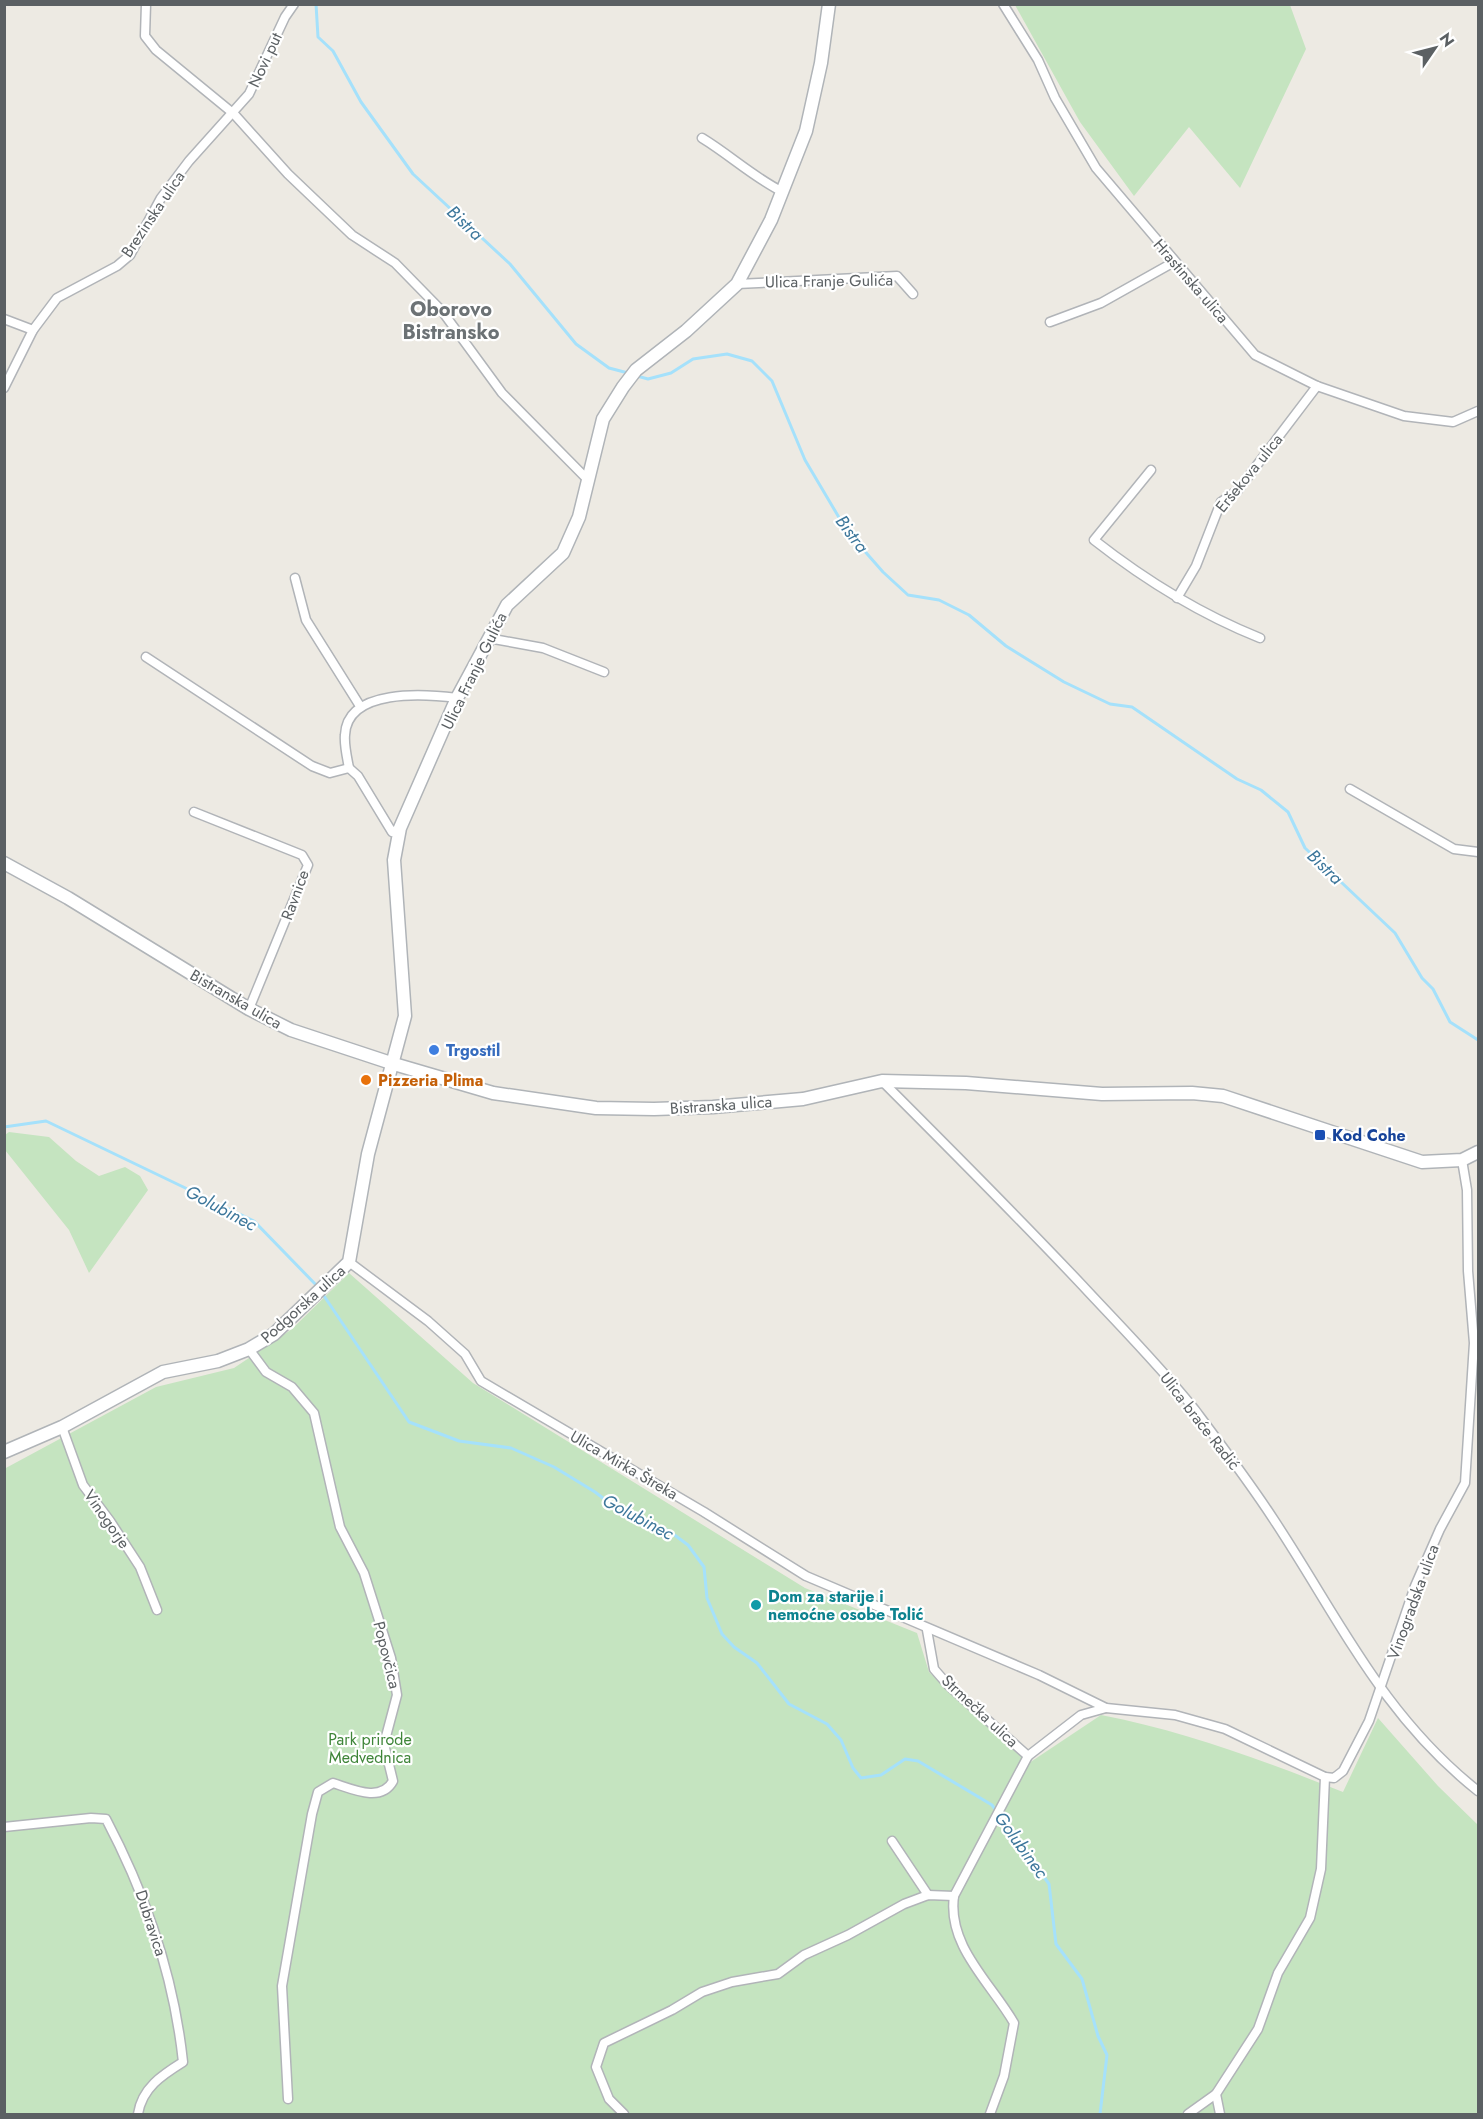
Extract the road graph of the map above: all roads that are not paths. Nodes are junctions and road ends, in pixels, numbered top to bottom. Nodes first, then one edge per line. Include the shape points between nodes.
1 (146, 4) edge
2 (294, 4) edge
3 (829, 4) edge
4 (1003, 4) edge
5 (234, 114) junction
6 (702, 138) dead end
7 (783, 192) junction
8 (1174, 262) junction
9 (737, 284) junction
10 (913, 294) dead end
11 (4, 319) edge
12 (1050, 322) dead end
13 (33, 330) junction
14 (1317, 386) junction
15 (4, 388) edge
16 (1479, 411) edge
17 (1151, 470) dead end
18 (587, 478) junction
19 (296, 578) dead end
20 (1177, 598) junction
21 (488, 638) junction
22 (1260, 638) dead end
23 (146, 657) dead end
24 (604, 672) dead end
25 (458, 698) junction
26 (360, 706) junction
27 (349, 768) junction
28 (1350, 789) dead end
29 (194, 812) dead end
30 (400, 828) junction
31 (1479, 852) edge
32 (4, 863) edge
33 (249, 1009) junction
34 (394, 1064) junction
35 (882, 1081) junction
36 (1479, 1152) edge
37 (1462, 1160) junction
38 (349, 1262) junction
39 (249, 1349) junction
40 (62, 1427) junction
41 (4, 1452) edge
42 (157, 1610) dead end
43 (927, 1630) junction
44 (1381, 1689) junction
45 (1106, 1708) junction
46 (1028, 1756) junction
47 (1325, 1777) junction
48 (1479, 1791) edge
49 (4, 1827) edge
50 (892, 1841) dead end
51 (928, 1895) junction
52 (954, 1896) junction
53 (1216, 2094) junction
54 (288, 2099) dead end
55 (138, 2115) edge
56 (624, 2115) edge
57 (990, 2115) edge
58 (1188, 2115) edge
59 (1220, 2115) edge

1 - 5 street via 145,36 156,50
2 - 5 street, Novi put via 249,94
3 - 7 main road, Ulica Franje Gulića via 806,131
4 - 8 street, Hrastinska ulica via 1034,52 1055,98 1096,168
5 - 13 street, Brezinska ulica via 189,161 161,198 130,255 57,298
5 - 18 street via 288,174 352,235 395,263 442,311 502,393
6 - 7 street via 730,154 760,181
7 - 9 main road, Ulica Franje Gulića
8 - 12 street via 1101,303
8 - 14 street, Hrastinska ulica via 1255,355
9 - 10 street, Ulica Franje Gulića via 897,276
9 - 18 main road, Ulica Franje Gulića via 629,379 603,419
11 - 13 street
13 - 15 street, Brezinska ulica
14 - 16 street, Hrastinska ulica via 1404,416 1453,422
14 - 20 street, Eršekova ulica via 1238,490 1221,502 1196,566
17 - 20 street via 1094,540
18 - 21 main road, Ulica Franje Gulića via 579,517 563,553 507,605
19 - 26 street via 306,620
20 - 22 street
21 - 24 street via 543,648
21 - 25 main road, Ulica Franje Gulića
23 - 27 street via 312,766 330,773
25 - 26 street via 404,695
25 - 30 main road, Ulica Franje Gulića
26 - 27 street via 353,711 345,735
27 - 30 street via 358,776 392,832
28 - 31 street via 1454,849
29 - 33 street, Ravnice via 302,855 308,865
30 - 34 main road, Ulica Franje Gulića via 394,860 405,1016
32 - 33 main road, Bistranska ulica
33 - 34 main road, Bistranska ulica via 291,1030
34 - 35 main road, Bistranska ulica via 493,1093 596,1108 735,1105 803,1099
34 - 38 main road, Podgorska ulica via 368,1154
35 - 37 main road, Bistranska ulica via 1102,1094 1223,1096 1422,1162
35 - 44 street, Ulica braće Radić via 1005,1203 1194,1410 1274,1520
36 - 37 main road, Bistranska ulica
37 - 44 street, Vinogradska ulica via 1467,1190 1474,1343 1465,1483 1415,1586
38 - 39 main road, Podgorska ulica via 274,1334
38 - 43 street, Ulica Mirka Štreka via 465,1354 481,1381 806,1576
39 - 40 main road, Podgorska ulica via 218,1361 163,1372
39 - 54 street, Popovčica via 266,1372 292,1387 314,1413 340,1527 364,1573 391,1658 397,1695 384,1744 393,1781 389,1789 378,1794 333,1783 318,1792 312,1814 282,1986
40 - 41 main road, Podgorska ulica
40 - 42 street, Vinogorje via 83,1485 140,1567
43 - 45 street, Ulica Mirka Štreka via 1039,1675
43 - 46 street, Strmečka ulica via 934,1669
44 - 47 street, Vinogradska ulica via 1343,1771 1334,1778
44 - 48 street, Ulica braće Radić via 1414,1732 1448,1767
45 - 46 street via 1082,1715
45 - 47 street via 1175,1715 1225,1729
46 - 52 street
47 - 53 street via 1321,1869 1310,1918 1278,1973 1258,2029
49 - 55 street, Dubravica via 106,1820 142,1892 161,1952 183,2062 145,2092
50 - 51 street
51 - 52 street
51 - 56 street via 804,1954 778,1974 702,1992 604,2043 596,2067 609,2099
52 - 57 street via 952,1910 961,1947 1014,2023 1004,2076
53 - 58 street
53 - 59 street

